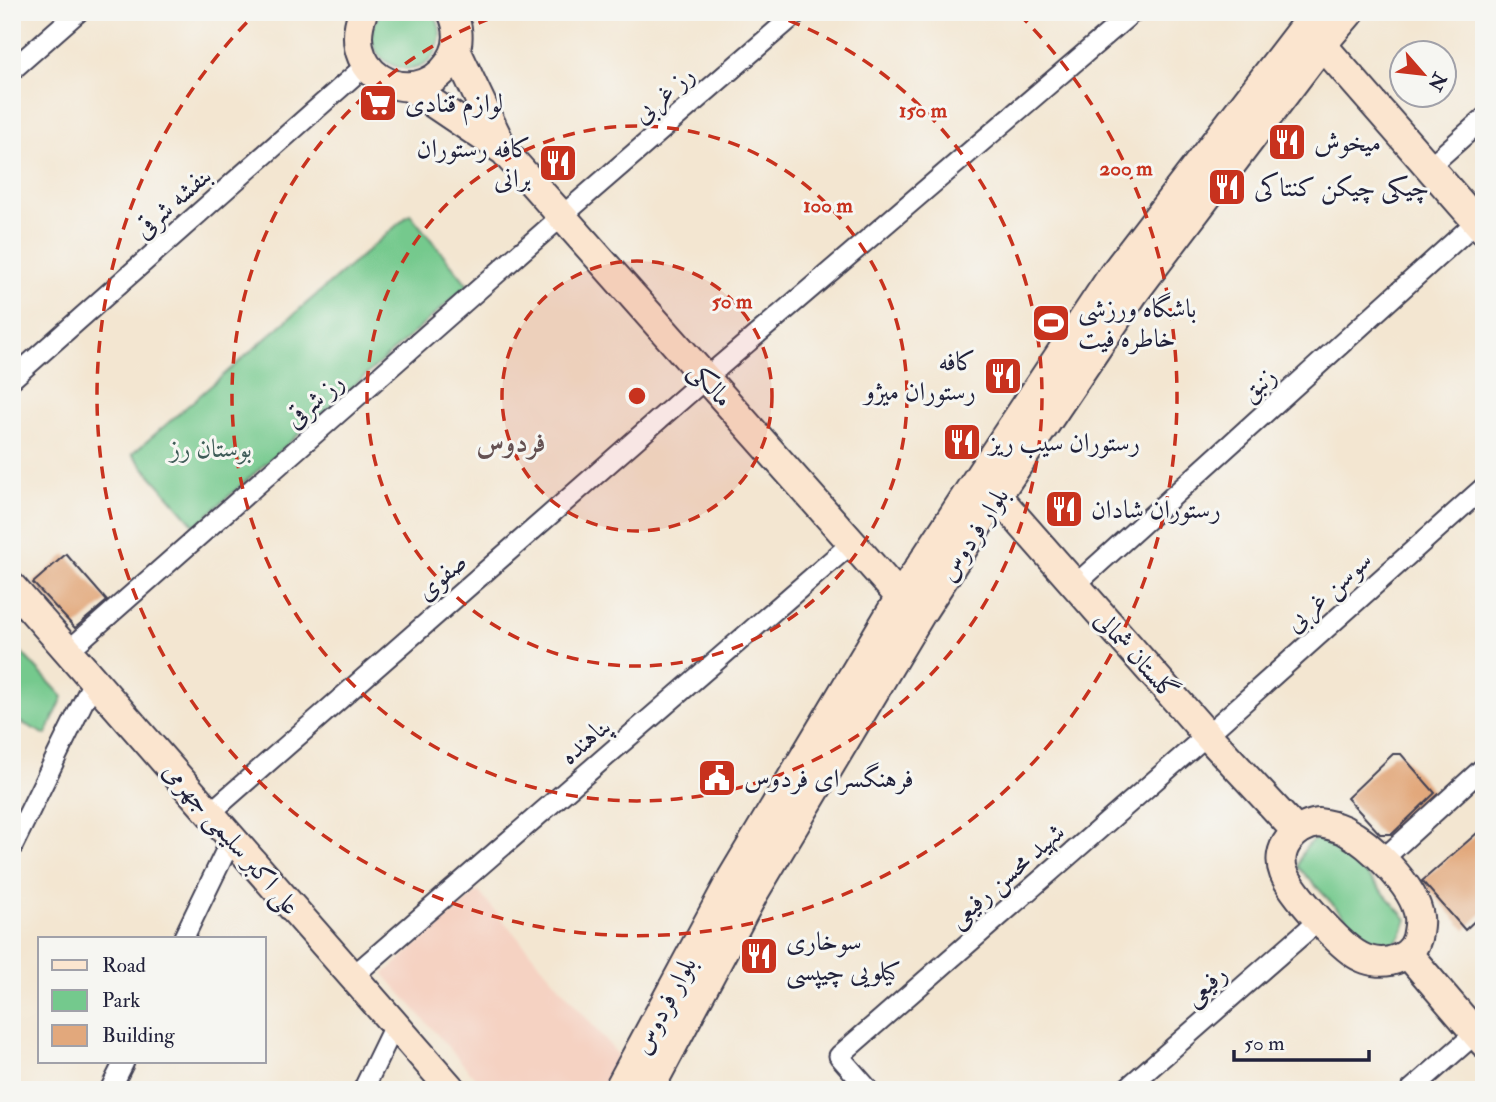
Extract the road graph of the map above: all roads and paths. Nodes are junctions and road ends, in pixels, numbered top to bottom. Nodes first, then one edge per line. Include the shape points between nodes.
1 (78, 12) edge
2 (452, 12) edge
3 (798, 12) edge
4 (1133, 12) edge
5 (1350, 12) edge
6 (357, 17) edge
7 (1308, 24) edge
8 (456, 50) junction
9 (366, 65) junction
10 (12, 70) edge
11 (410, 87) junction
12 (1484, 118) edge
13 (504, 151) junction
14 (1429, 167) junction
15 (562, 216) junction
16 (1480, 225) edge
17 (12, 379) edge
18 (706, 379) junction
19 (987, 487) junction
20 (1484, 487) edge
21 (852, 543) junction
22 (1075, 585) junction
23 (12, 587) edge
24 (910, 606) junction
25 (68, 651) junction
26 (94, 680) junction
27 (1208, 735) junction
28 (1484, 767) edge
29 (210, 813) junction
30 (1296, 831) junction
31 (232, 838) junction
32 (12, 847) edge
33 (1382, 860) junction
34 (1319, 920) junction
35 (184, 937) edge
36 (1408, 954) junction
37 (353, 976) junction
38 (395, 1024) junction
39 (1481, 1034) edge
40 (123, 1064) edge
41 (110, 1090) edge
42 (363, 1090) edge
43 (452, 1090) edge
44 (618, 1090) edge
45 (649, 1090) edge
46 (869, 1090) edge
47 (1125, 1090) edge
48 (1410, 1090) edge

1 - 10 street
2 - 8 street via 458,33
3 - 15 street, رز غربی
4 - 18 street, صفوی
5 - 7 street, بلوار فردوس
6 - 9 street via 359,53
7 - 14 street
7 - 19 street, بلوار فردوس via 1112,276
8 - 11 street via 438,76
8 - 13 street, مالکی
9 - 11 street, مالکی via 393,85
9 - 17 street, بنفشه شرقی
11 - 13 street, مالکی
12 - 14 street
13 - 15 street, مالکی
14 - 16 street
15 - 18 street, مالکی
15 - 25 street, رز شرقی
16 - 22 street, زنبق
18 - 21 street, مالکی
18 - 29 street, صفوی
19 - 22 street, گلستان شمالی
19 - 24 street, بلوار فردوس
20 - 27 street, سوسن غربی
21 - 24 street, مالکی
21 - 37 street, پناهنده
22 - 27 street, گلستان شمالی
23 - 25 street, علی اکبر سلیمی جهرمی
24 - 44 street, بلوار فردوس via 732,878
24 - 45 street, بلوار فردوس
25 - 26 street, علی اکبر سلیمی جهرمی
26 - 29 street, علی اکبر سلیمی جهرمی
26 - 32 street
27 - 30 street, گلستان شمالی
27 - 46 street, شهید محسن رفیعی via 839,1056
28 - 33 street
29 - 31 street, علی اکبر سلیمی جهرمی
30 - 33 street via 1318,823 1331,825
30 - 34 street via 1282,855 1283,872
31 - 35 street
31 - 37 street, علی اکبر سلیمی جهرمی
33 - 36 street via 1414,900 1419,918 1415,945
34 - 36 street via 1360,957 1383,962
34 - 47 street, رفیعی
36 - 39 street
37 - 38 street, علی اکبر سلیمی جهرمی
38 - 42 street
38 - 43 street, علی اکبر سلیمی جهرمی
39 - 48 street
40 - 41 street

